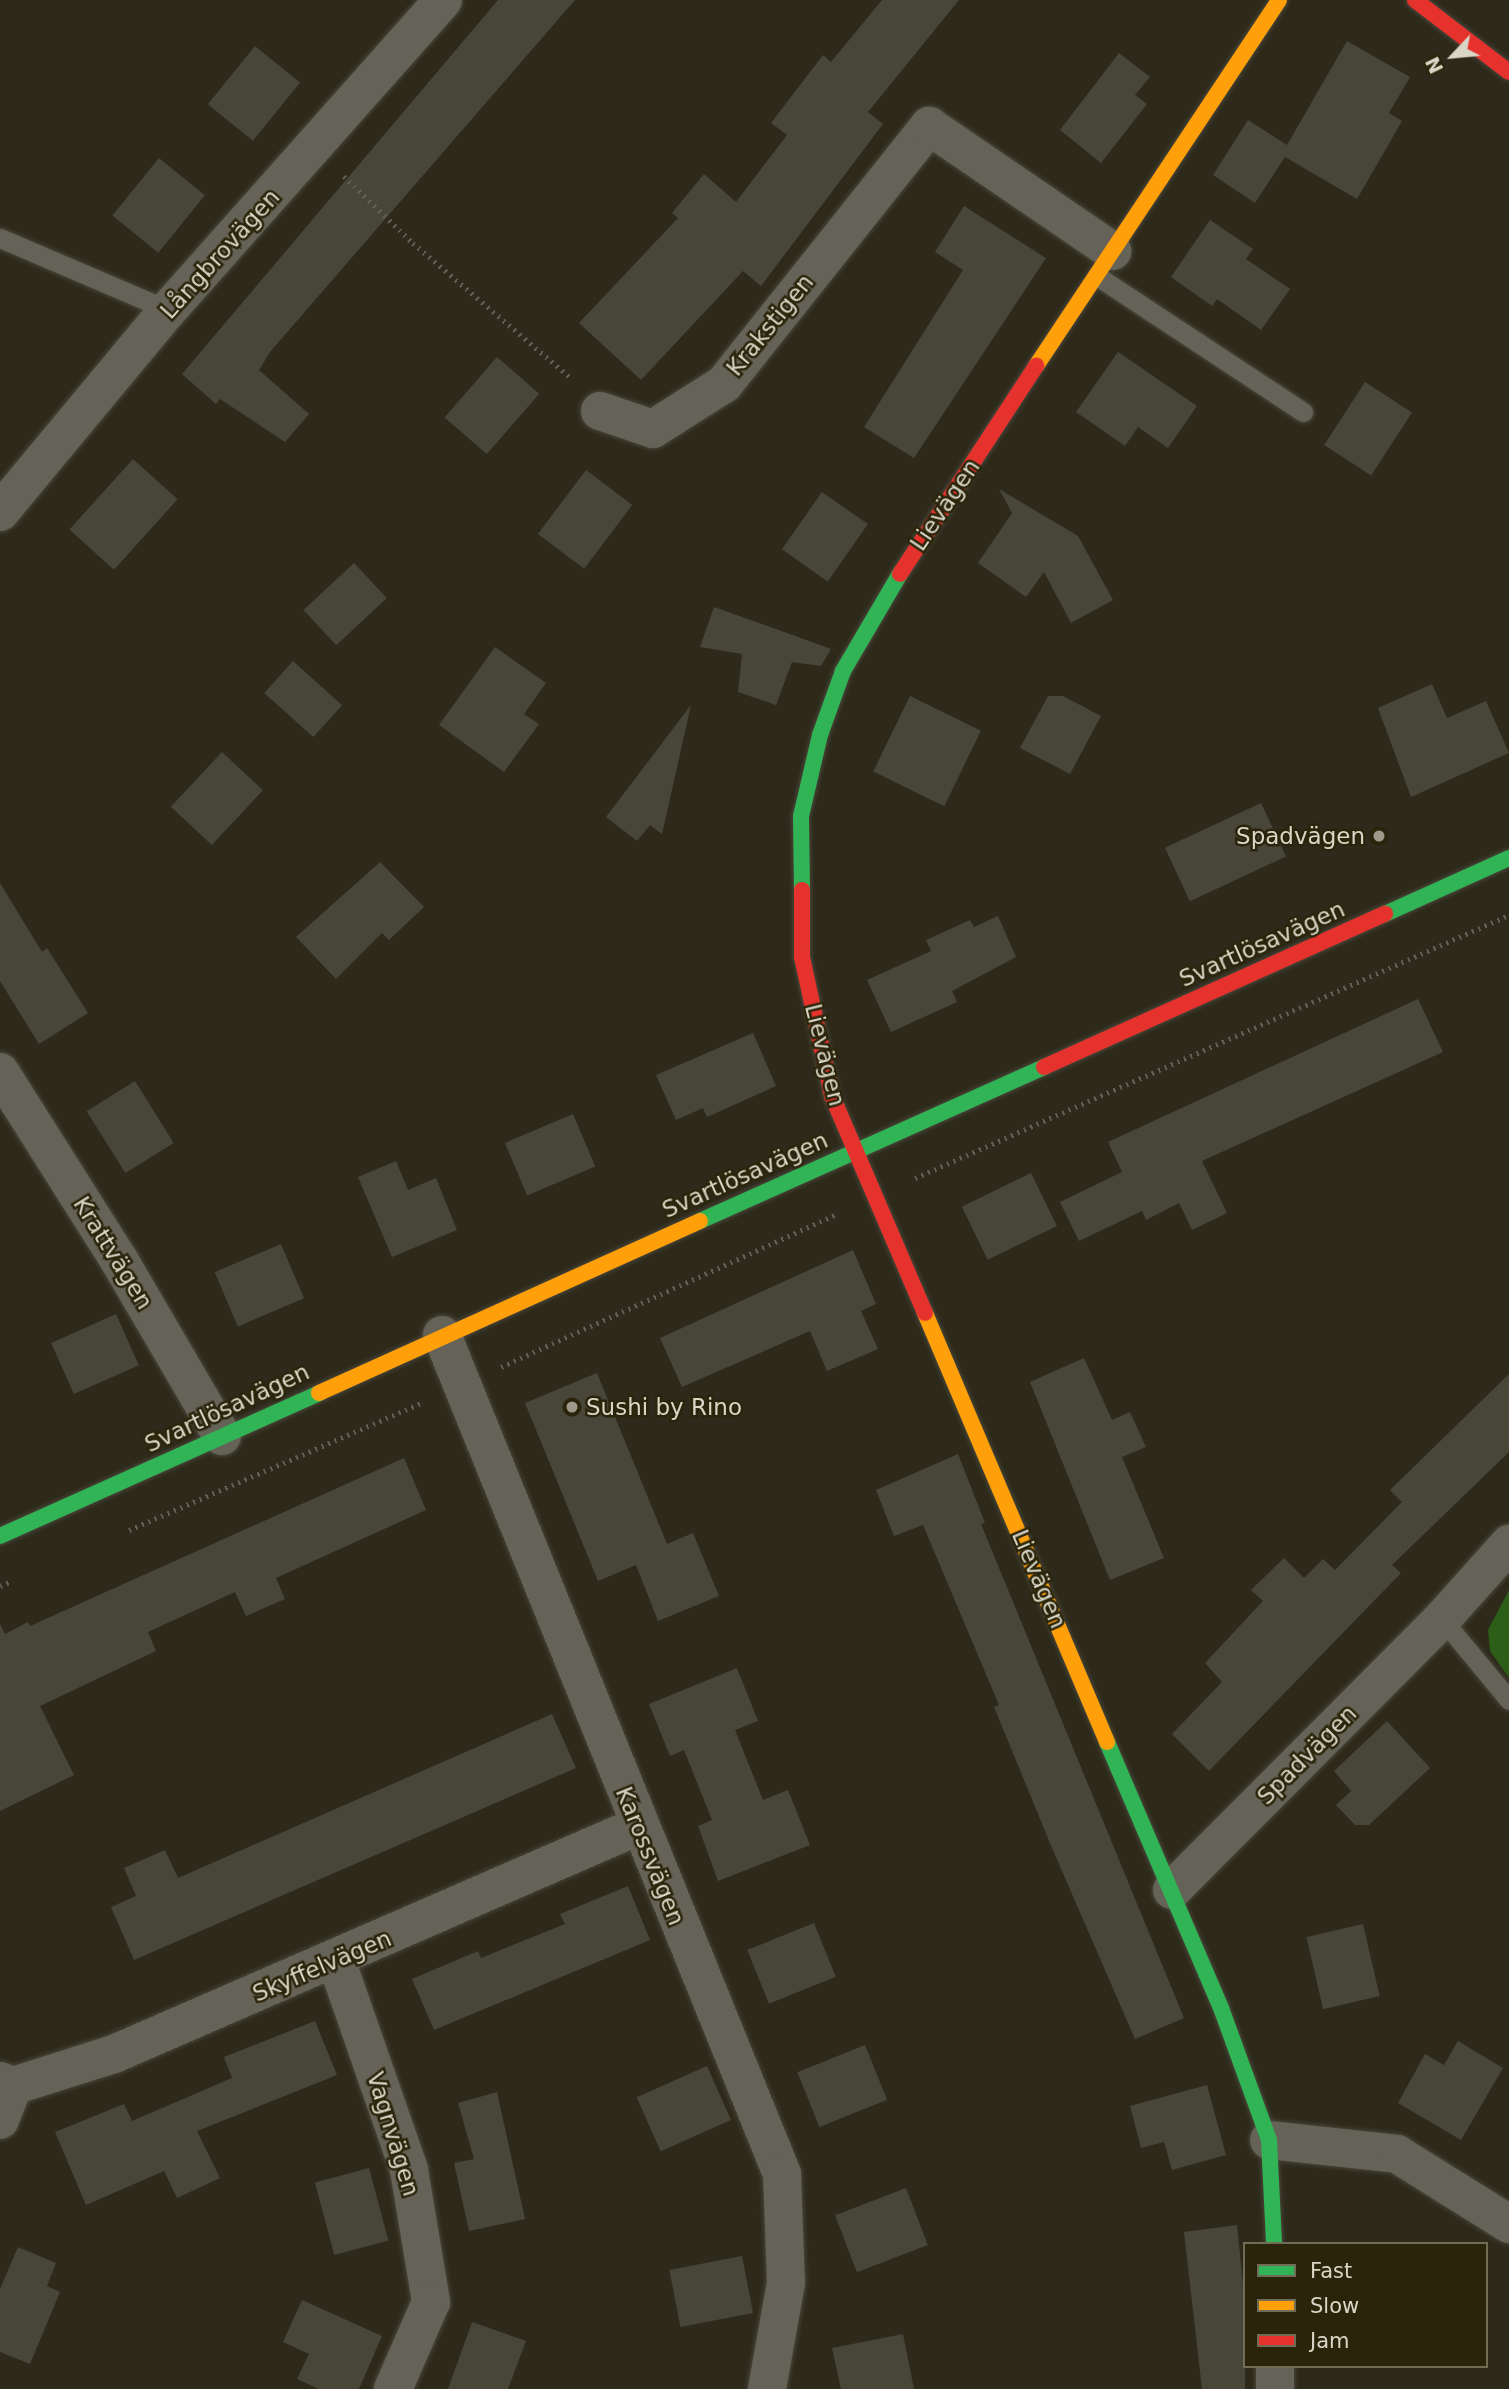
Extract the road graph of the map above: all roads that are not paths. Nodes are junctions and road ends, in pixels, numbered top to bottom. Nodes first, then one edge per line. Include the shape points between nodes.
1 (443, 0) edge
2 (1279, 0) edge
3 (1415, 0) edge
4 (1509, 72) edge
5 (0, 238) edge
6 (1105, 263) junction
7 (168, 310) junction
8 (600, 411) road end
9 (1303, 412) dead end
10 (0, 512) edge
11 (1509, 858) edge
12 (0, 1072) edge
13 (856, 1151) junction
14 (442, 1335) junction
15 (222, 1436) junction
16 (0, 1536) edge
17 (1509, 1544) edge
18 (1442, 1619) junction
19 (1509, 1700) edge
20 (638, 1826) junction
21 (1172, 1890) junction
22 (336, 1960) junction
23 (4, 2096) edge
24 (1269, 2140) junction
25 (1509, 2224) edge
26 (1274, 2242) edge
27 (1275, 2368) edge
28 (393, 2389) edge
29 (766, 2389) edge
30 (1275, 2389) edge

1 - 7 street, Långbrovägen
2 - 6 street, Lievägen
3 - 4 street
5 - 7 lane
6 - 8 street, Krakstigen via 929,126 724,383 653,429
6 - 9 lane
6 - 13 street, Lievägen via 913,552 843,671 820,735 801,816 802,957 832,1096
7 - 10 street, Långbrovägen
11 - 13 street, Svartlösavägen
12 - 15 street, Krattvägen via 119,1260
13 - 14 street, Svartlösavägen
13 - 21 street, Lievägen
14 - 15 street, Svartlösavägen
14 - 20 street, Karossvägen
15 - 16 street, Svartlösavägen
17 - 18 street, Spadvägen
18 - 19 lane
18 - 21 street, Spadvägen
20 - 22 street, Skyffelvägen
20 - 29 street, Karossvägen via 782,2174 786,2283
21 - 24 street, Lievägen via 1222,2008
22 - 23 street, Skyffelvägen
22 - 28 street, Vagnvägen via 410,2170 431,2302
24 - 25 street via 1397,2154
24 - 26 street, Lievägen
27 - 30 street

